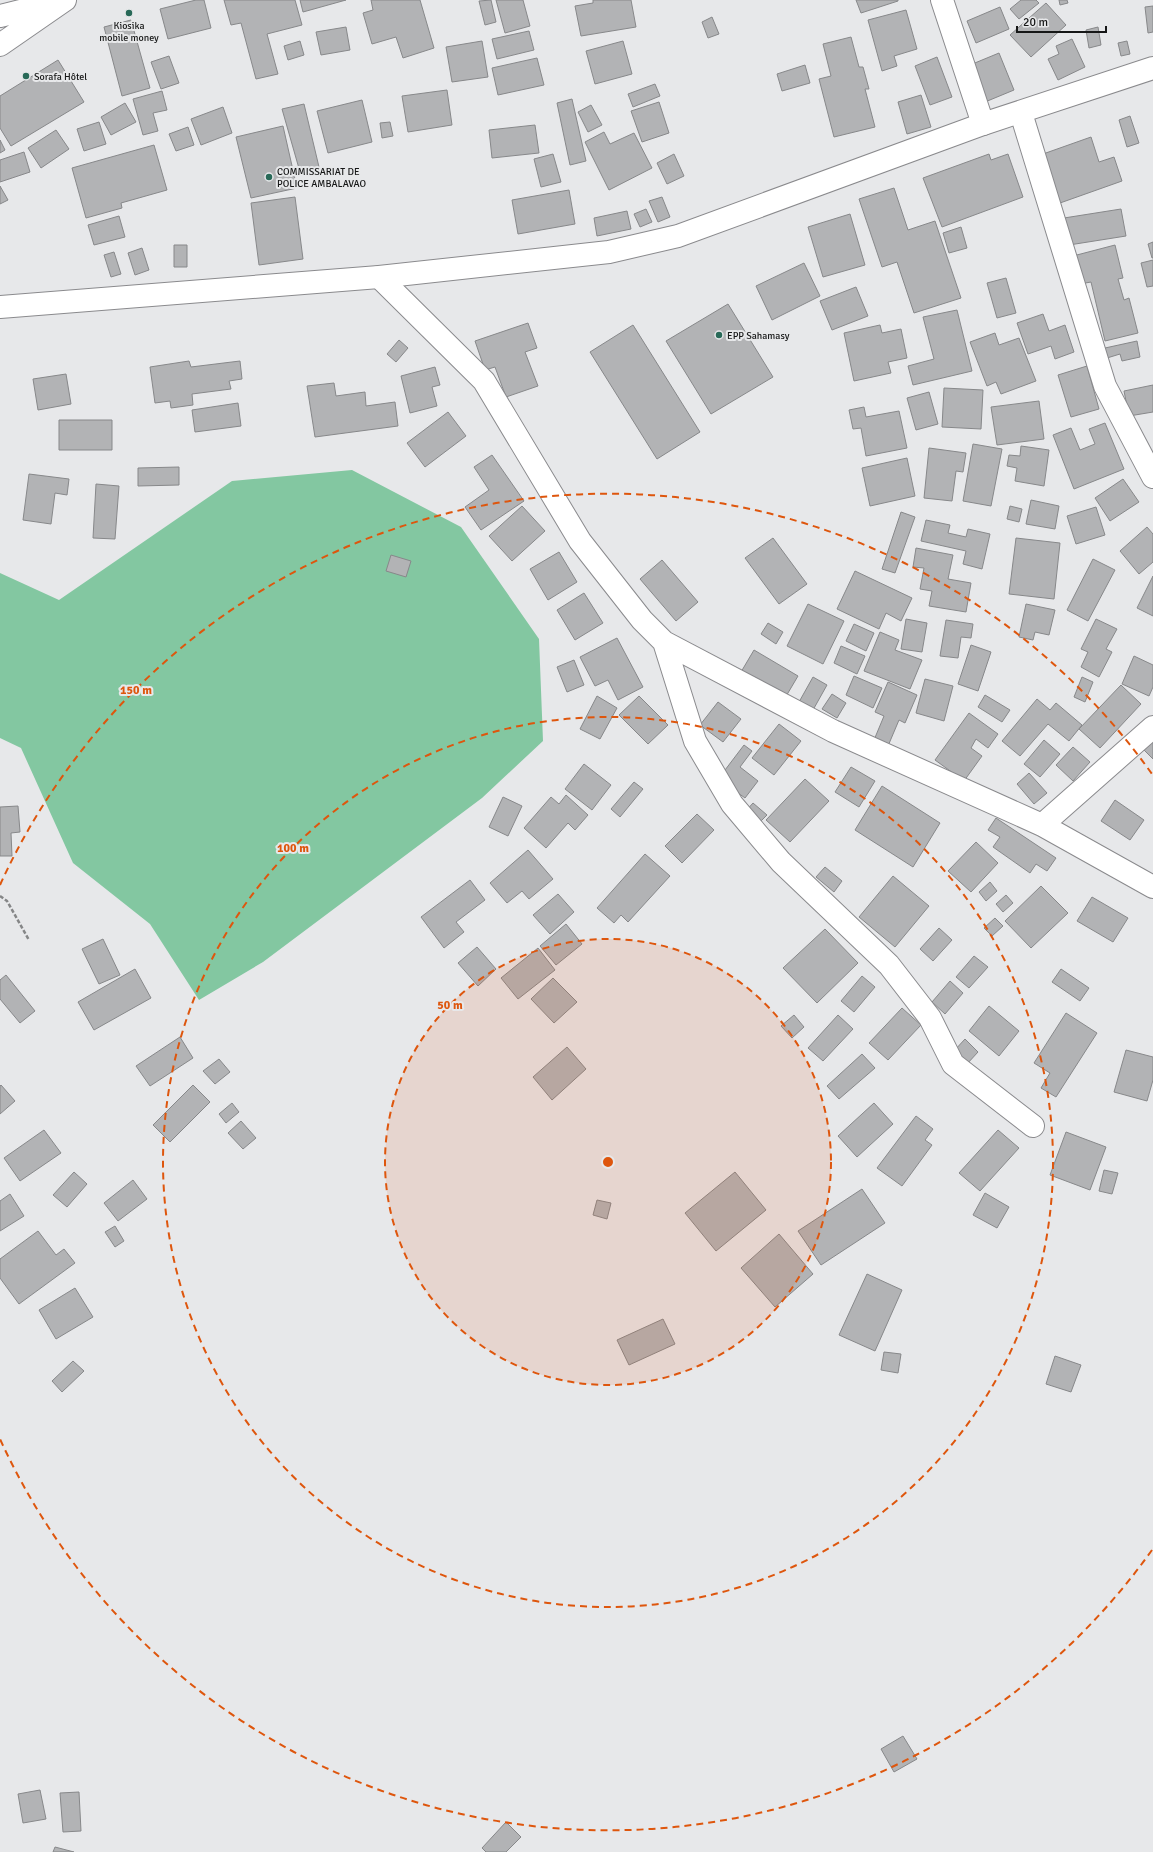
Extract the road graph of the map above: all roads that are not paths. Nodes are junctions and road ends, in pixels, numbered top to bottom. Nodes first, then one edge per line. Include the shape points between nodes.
1 (64, 0) edge
2 (942, 0) edge
3 (0, 16) edge
4 (0, 45) edge
5 (1153, 68) edge
6 (1021, 113) junction
7 (983, 124) junction
8 (379, 276) junction
9 (0, 307) edge
10 (1153, 478) edge
11 (664, 642) junction
12 (1153, 727) edge
13 (1042, 825) junction
14 (1153, 887) edge
15 (1033, 1126) dead end

1 - 3 street
1 - 4 street
2 - 7 street
5 - 6 street
6 - 7 street
6 - 10 street via 1105,386
7 - 8 street via 678,236 609,252
8 - 9 street
8 - 11 street via 484,380 580,541 642,620
11 - 13 street via 833,731
11 - 15 street via 695,741 732,804 781,862 889,965 930,1018 953,1064
12 - 13 street
13 - 14 street

